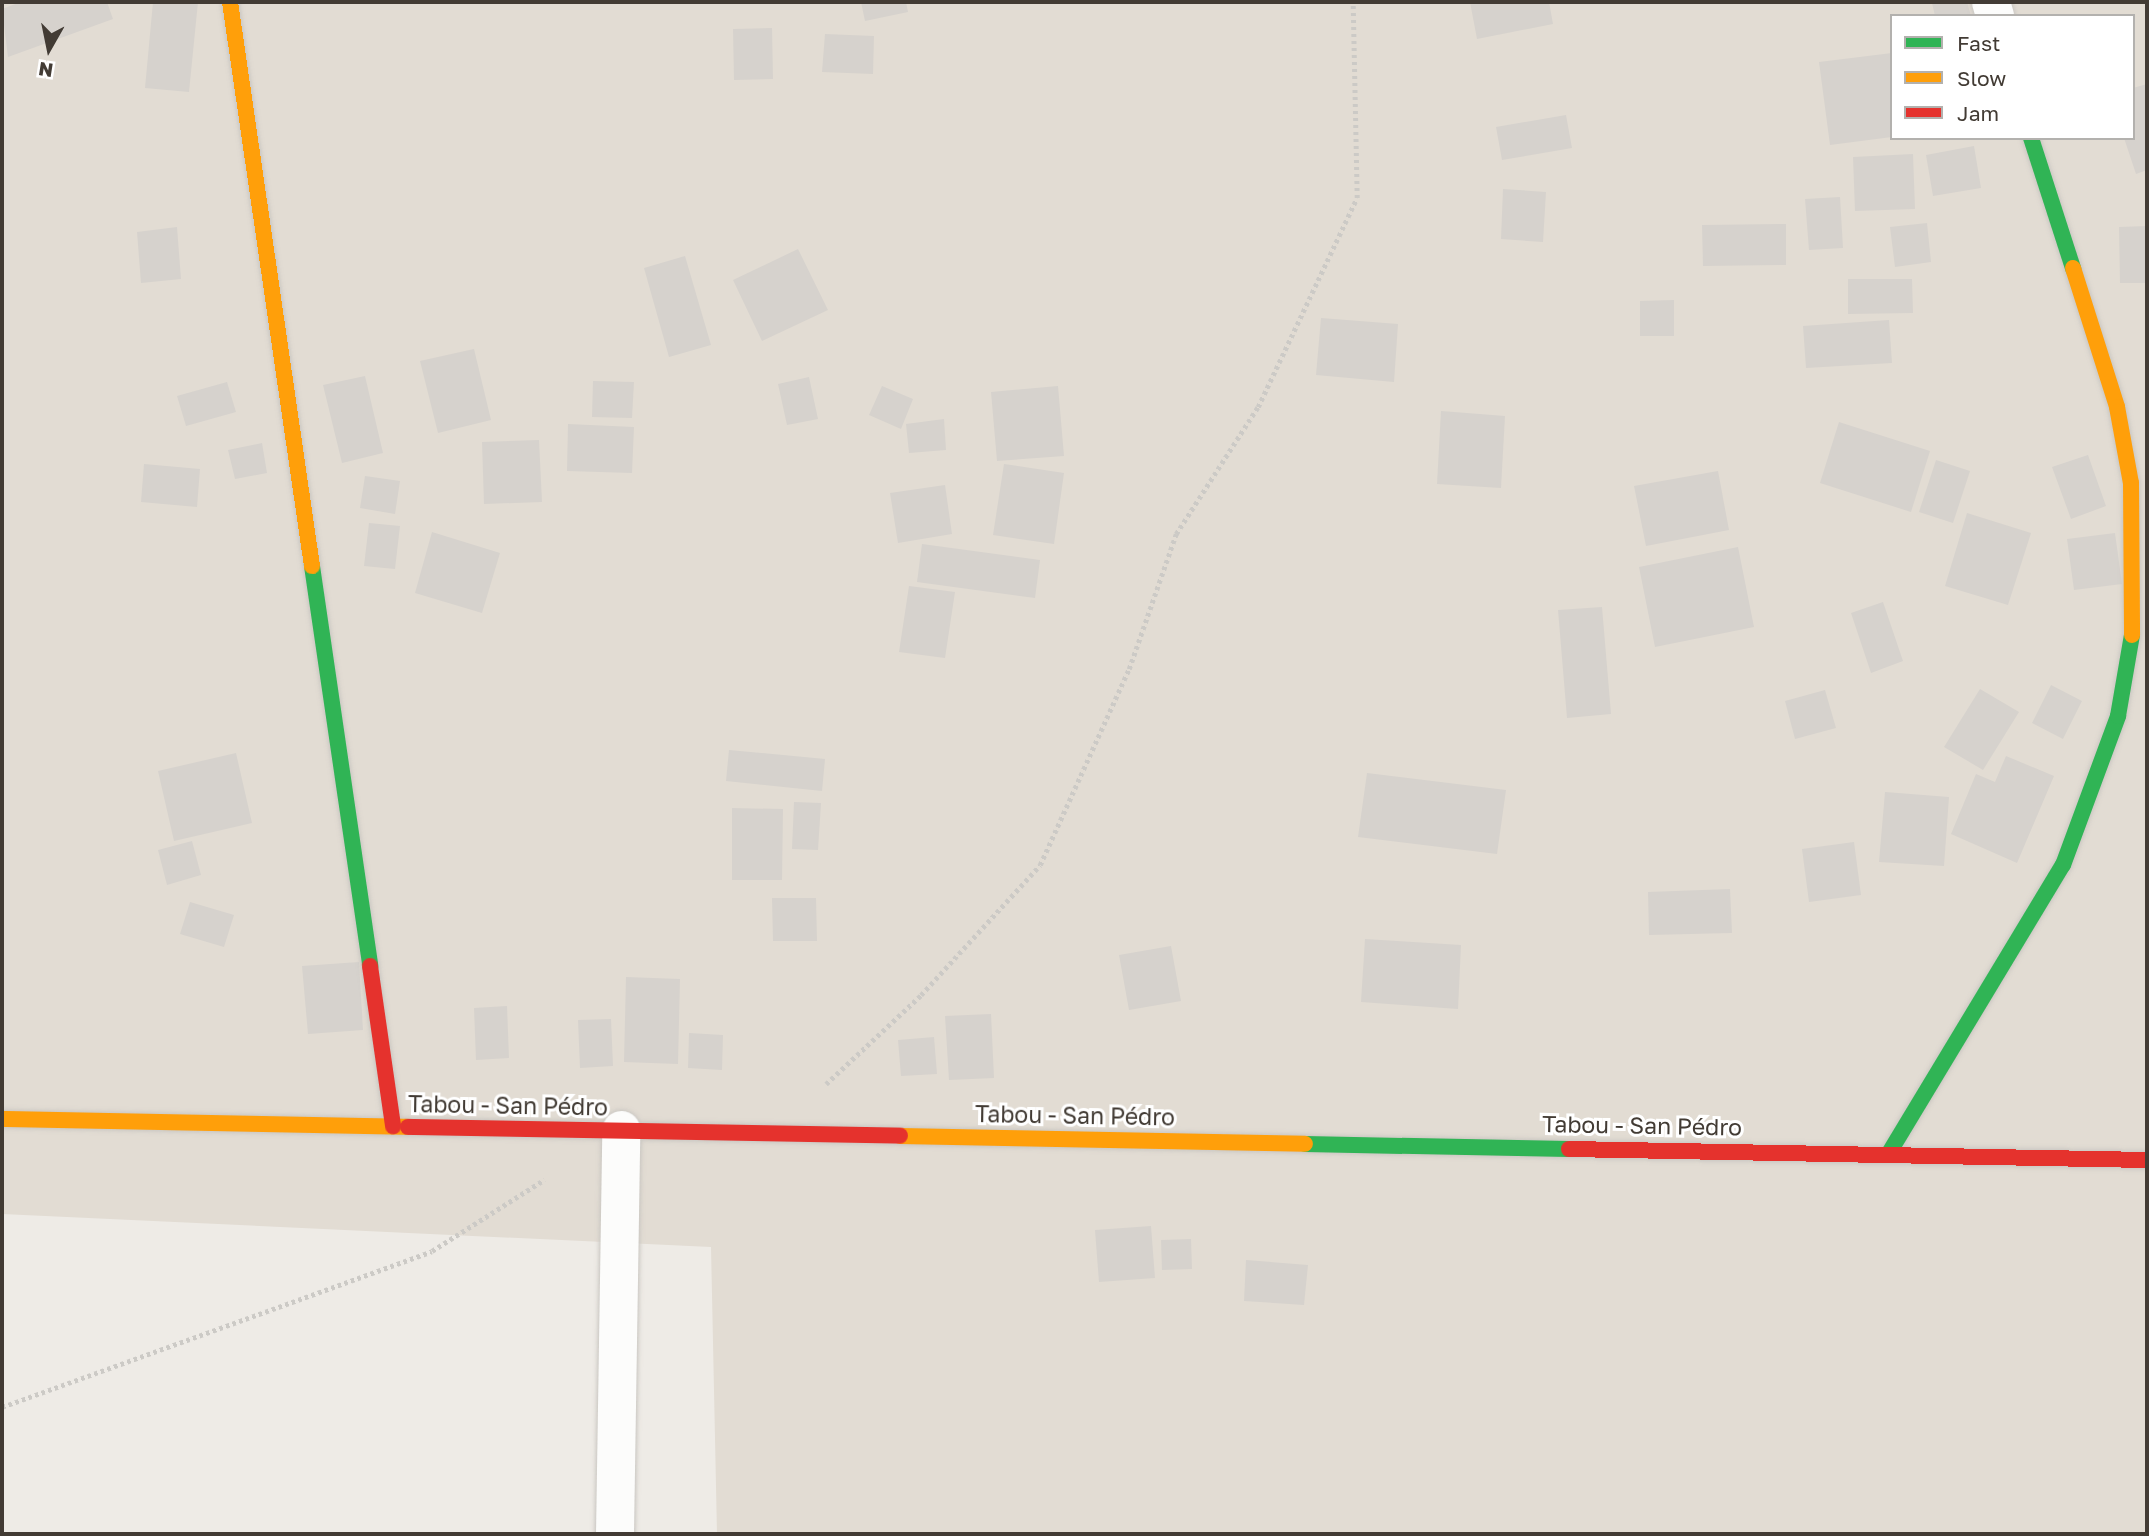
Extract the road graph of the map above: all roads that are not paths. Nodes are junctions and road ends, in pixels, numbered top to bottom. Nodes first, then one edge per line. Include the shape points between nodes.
1 (230, 2) edge
2 (2033, 140) edge
3 (2, 1119) edge
4 (393, 1126) junction
5 (621, 1130) junction
6 (1889, 1153) junction
7 (2147, 1160) edge
8 (615, 1534) edge

1 - 4 street
2 - 6 street via 2117,407 2131,483 2136,604 2130,656 2118,716 2063,865
3 - 4 street, Tabou - San Pédro
4 - 5 street, Tabou - San Pédro
5 - 6 street, Tabou - San Pédro
5 - 8 street
6 - 7 street, Tabou - San Pédro

